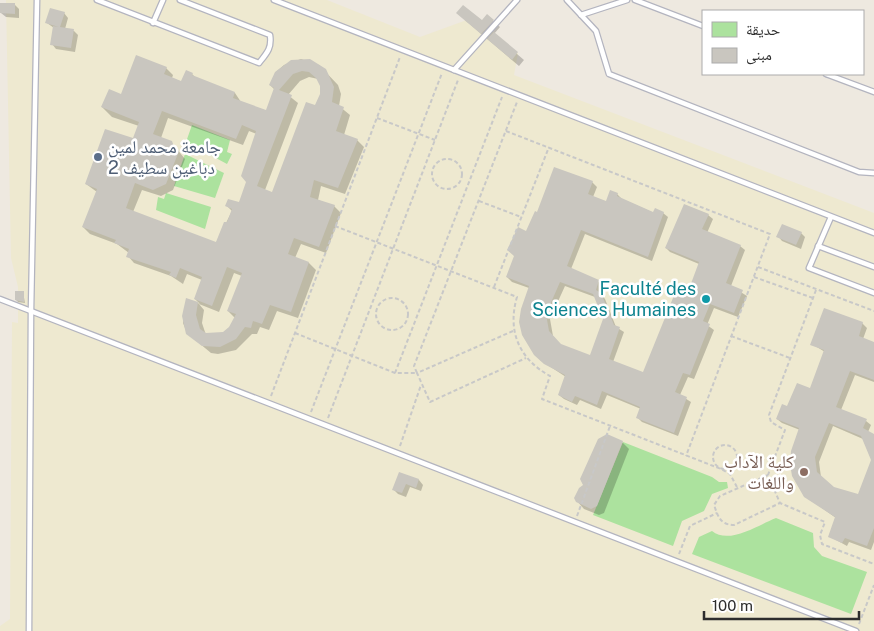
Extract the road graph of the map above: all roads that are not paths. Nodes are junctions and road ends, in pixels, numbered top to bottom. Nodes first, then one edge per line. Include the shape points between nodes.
1 (37, 0) edge
2 (97, 0) edge
3 (163, 0) edge
4 (180, 0) edge
5 (274, 0) edge
6 (517, 0) edge
7 (567, 0) edge
8 (628, 0) edge
9 (634, 0) edge
10 (581, 15) junction
11 (153, 23) junction
12 (702, 26) edge
13 (454, 70) junction
14 (829, 75) edge
15 (874, 92) edge
16 (874, 173) edge
17 (831, 216) junction
18 (874, 233) edge
19 (818, 246) junction
20 (874, 267) edge
21 (874, 293) edge
22 (0, 299) edge
23 (31, 311) junction
24 (29, 631) edge
25 (856, 631) edge

1 - 23 lane
2 - 11 lane
3 - 11 lane
4 - 11 lane via 270,35 268,53 259,63
5 - 13 lane
6 - 13 lane
7 - 10 lane
8 - 10 lane
9 - 12 lane
10 - 16 lane via 596,31 609,74 859,172
13 - 17 lane
14 - 15 lane
17 - 18 lane
17 - 19 lane
19 - 20 lane
19 - 21 lane via 809,268
22 - 23 lane
23 - 24 lane
23 - 25 lane

